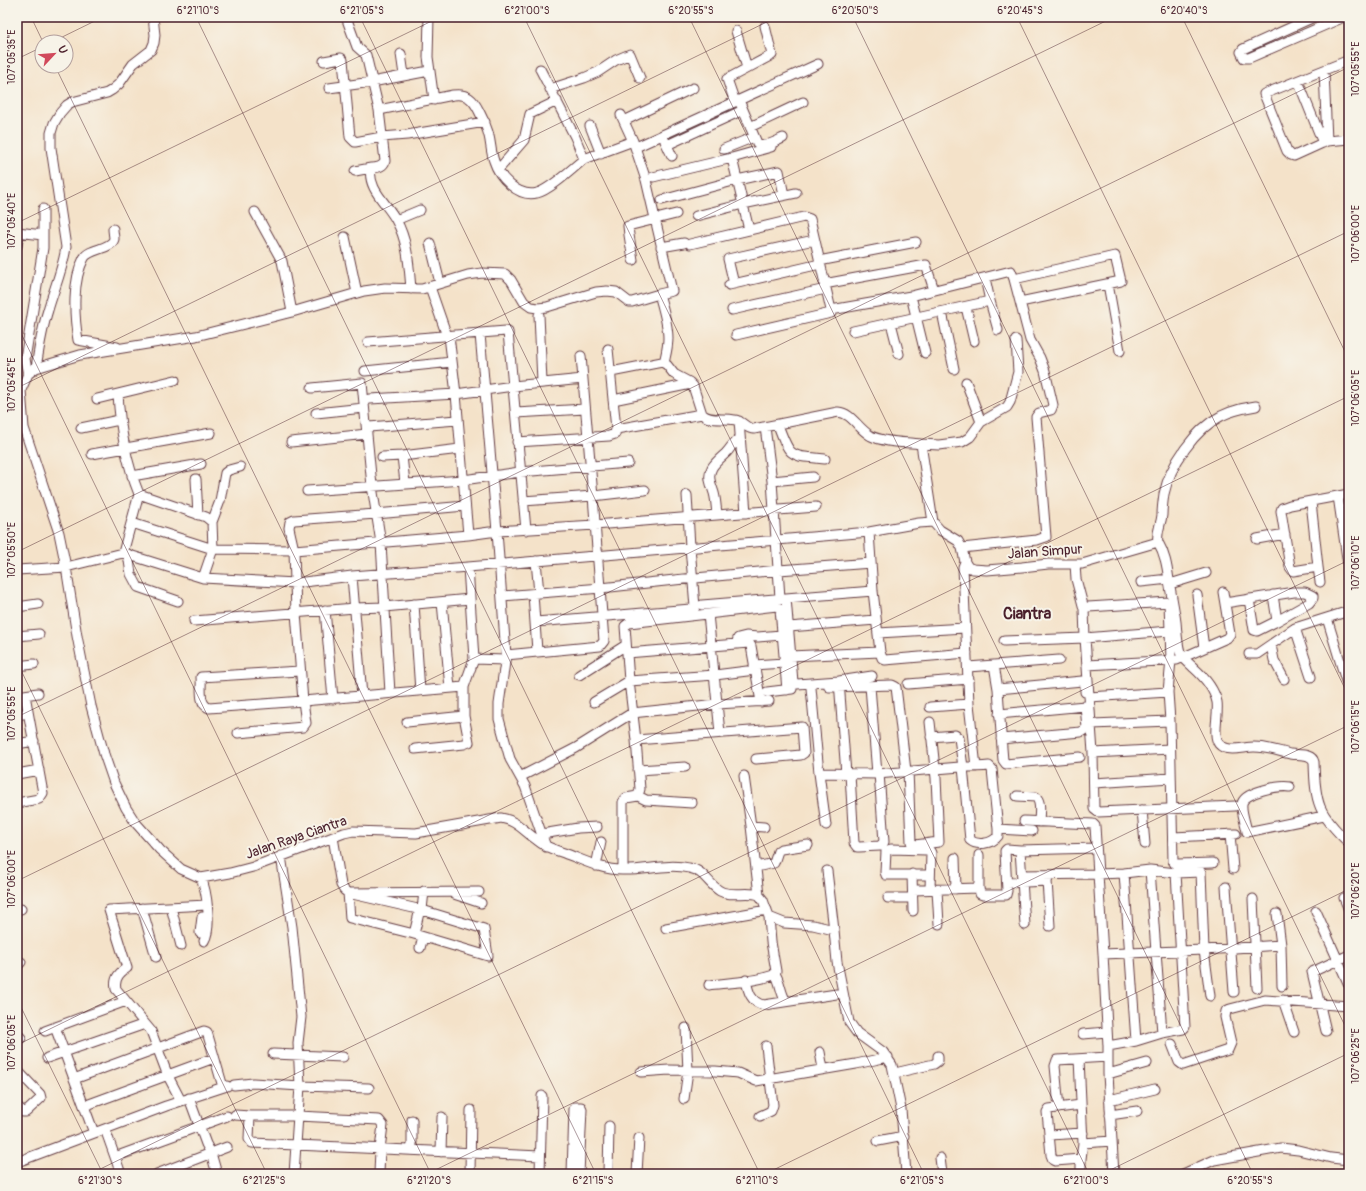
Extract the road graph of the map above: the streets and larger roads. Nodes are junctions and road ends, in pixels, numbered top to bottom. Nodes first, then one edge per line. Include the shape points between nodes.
1 (153, 17) edge
2 (346, 17) edge
3 (429, 17) edge
4 (1314, 17) edge
5 (1344, 17) edge
6 (765, 26) dead end
7 (736, 31) dead end
8 (401, 54) dead end
9 (1349, 60) edge
10 (324, 61) dead end
11 (818, 64) dead end
12 (746, 68) junction
13 (540, 69) dead end
14 (429, 71) junction
15 (1324, 71) junction
16 (404, 75) junction
17 (640, 78) dead end
18 (1298, 81) junction
19 (372, 82) junction
20 (345, 85) junction
21 (329, 88) dead end
22 (694, 88) dead end
23 (550, 89) junction
24 (434, 100) junction
25 (557, 101) junction
26 (737, 101) junction
27 (803, 102) dead end
28 (379, 110) junction
29 (743, 110) junction
30 (485, 122) junction
31 (590, 126) dead end
32 (750, 127) junction
33 (662, 134) junction
34 (382, 137) junction
35 (754, 138) junction
36 (783, 138) dead end
37 (1349, 139) edge
38 (1325, 142) junction
39 (634, 144) junction
40 (667, 145) junction
41 (770, 147) dead end
42 (724, 148) dead end
43 (600, 154) junction
44 (672, 156) dead end
45 (587, 158) dead end
46 (732, 158) junction
47 (371, 168) junction
48 (498, 170) junction
49 (355, 171) dead end
50 (653, 177) dead end
51 (737, 180) junction
52 (796, 193) dead end
53 (784, 195) junction
54 (662, 200) dead end
55 (743, 204) junction
56 (43, 209) dead end
57 (420, 210) dead end
58 (255, 212) dead end
59 (676, 214) dead end
60 (696, 216) dead end
61 (396, 220) junction
62 (655, 220) junction
63 (113, 229) dead end
64 (749, 230) junction
65 (18, 232) edge
66 (43, 235) junction
67 (345, 237) dead end
68 (814, 240) junction
69 (916, 242) dead end
70 (430, 243) dead end
71 (17, 246) edge
72 (661, 247) junction
73 (634, 260) dead end
74 (819, 262) junction
75 (985, 278) junction
76 (1014, 278) junction
77 (440, 283) junction
78 (1108, 284) junction
79 (430, 287) junction
80 (825, 287) junction
81 (411, 289) junction
82 (934, 290) junction
83 (356, 293) junction
84 (659, 294) junction
85 (911, 296) junction
86 (990, 301) junction
87 (1020, 302) junction
88 (966, 307) junction
89 (732, 310) dead end
90 (831, 310) junction
91 (292, 312) junction
92 (942, 312) junction
93 (539, 315) dead end
94 (916, 317) junction
95 (891, 323) junction
96 (998, 330) dead end
97 (853, 331) dead end
98 (480, 334) junction
99 (736, 335) dead end
100 (448, 336) junction
101 (1016, 340) dead end
102 (974, 341) dead end
103 (368, 342) dead end
104 (122, 348) junction
105 (608, 349) dead end
106 (1120, 351) dead end
107 (925, 353) dead end
108 (899, 354) dead end
109 (581, 356) dead end
110 (452, 362) junction
111 (664, 363) junction
112 (36, 368) junction
113 (954, 369) dead end
114 (365, 371) dead end
115 (611, 372) junction
116 (28, 374) junction
117 (583, 379) junction
118 (175, 380) dead end
119 (542, 382) junction
120 (966, 382) dead end
121 (691, 384) junction
122 (512, 386) junction
123 (312, 388) dead end
124 (484, 390) junction
125 (118, 394) junction
126 (456, 394) junction
127 (97, 399) dead end
128 (370, 399) dead end
129 (613, 400) junction
130 (1256, 406) dead end
131 (364, 408) junction
132 (585, 409) junction
133 (316, 413) dead end
134 (516, 413) junction
135 (702, 414) junction
136 (119, 420) junction
137 (457, 420) junction
138 (739, 421) junction
139 (981, 422) junction
140 (778, 425) junction
141 (765, 427) junction
142 (20, 428) edge
143 (81, 428) dead end
144 (616, 429) junction
145 (368, 431) junction
146 (211, 433) dead end
147 (588, 437) junction
148 (740, 438) junction
149 (291, 442) dead end
150 (517, 442) junction
151 (921, 444) junction
152 (125, 448) junction
153 (460, 449) junction
154 (92, 454) dead end
155 (402, 456) junction
156 (382, 457) dead end
157 (825, 459) dead end
158 (628, 463) dead end
159 (201, 464) dead end
160 (591, 466) junction
161 (240, 468) dead end
162 (520, 472) junction
163 (493, 475) junction
164 (132, 476) junction
165 (813, 477) dead end
166 (196, 479) dead end
167 (463, 480) junction
168 (772, 482) junction
169 (404, 483) junction
170 (372, 486) junction
171 (645, 490) dead end
172 (307, 491) dead end
173 (139, 494) junction
174 (1349, 494) edge
175 (687, 495) dead end
176 (594, 496) junction
177 (1338, 496) junction
178 (523, 501) junction
179 (1311, 502) junction
180 (465, 506) junction
181 (816, 507) dead end
182 (774, 511) junction
183 (746, 513) junction
184 (376, 514) junction
185 (717, 514) junction
186 (198, 515) junction
187 (688, 517) junction
188 (132, 522) junction
189 (212, 522) junction
190 (932, 522) junction
191 (595, 525) junction
192 (526, 530) junction
193 (497, 531) junction
194 (869, 532) junction
195 (1285, 534) junction
196 (468, 536) junction
197 (1257, 539) dead end
198 (777, 540) junction
199 (1158, 542) junction
200 (381, 543) junction
201 (690, 547) junction
202 (962, 548) junction
203 (212, 549) junction
204 (294, 550) junction
205 (125, 554) junction
206 (597, 556) junction
207 (536, 561) junction
208 (965, 562) junction
209 (871, 563) junction
210 (500, 564) junction
211 (1075, 564) junction
212 (66, 567) junction
213 (468, 567) junction
214 (1318, 567) junction
215 (17, 570) edge
216 (779, 570) junction
217 (1349, 572) edge
218 (1206, 573) dead end
219 (382, 574) junction
220 (352, 576) junction
221 (203, 578) junction
222 (694, 578) junction
223 (1141, 582) dead end
224 (1169, 582) junction
225 (1320, 582) dead end
226 (296, 583) junction
227 (601, 588) junction
228 (873, 591) junction
229 (1223, 592) dead end
230 (536, 594) junction
231 (1197, 595) dead end
232 (1273, 595) junction
233 (502, 596) junction
234 (783, 598) junction
235 (470, 599) junction
236 (1249, 599) junction
237 (178, 601) dead end
238 (442, 602) junction
239 (1225, 603) junction
240 (38, 604) dead end
241 (414, 604) junction
242 (702, 605) dead end
243 (384, 607) junction
244 (17, 608) edge
245 (355, 608) junction
246 (1084, 608) junction
247 (325, 610) junction
248 (1349, 612) edge
249 (296, 613) junction
250 (708, 614) junction
251 (603, 616) junction
252 (1327, 618) junction
253 (876, 620) junction
254 (194, 621) dead end
255 (1277, 621) junction
256 (536, 622) junction
257 (965, 628) junction
258 (1295, 628) junction
259 (785, 630) junction
260 (1169, 630) junction
261 (878, 633) junction
262 (39, 634) dead end
263 (17, 636) edge
264 (1085, 638) junction
265 (1004, 641) dead end
266 (737, 644) junction
267 (1271, 645) junction
268 (711, 646) junction
269 (1204, 648) junction
270 (627, 649) junction
271 (537, 651) junction
272 (880, 652) junction
273 (967, 653) junction
274 (790, 656) junction
275 (505, 657) junction
276 (1183, 658) junction
277 (474, 659) junction
278 (1059, 660) dead end
279 (1171, 660) junction
280 (1274, 660) junction
281 (784, 663) junction
282 (34, 664) dead end
283 (994, 665) junction
284 (1087, 665) junction
285 (17, 666) edge
286 (968, 667) junction
287 (754, 668) junction
288 (300, 671) junction
289 (579, 675) dead end
290 (715, 675) junction
291 (872, 676) dead end
292 (1312, 677) dead end
293 (968, 679) junction
294 (1284, 679) dead end
295 (629, 681) junction
296 (1346, 681) dead end
297 (839, 684) junction
298 (908, 684) dead end
299 (870, 686) junction
300 (464, 687) junction
301 (450, 688) junction
302 (811, 688) junction
303 (998, 689) junction
304 (787, 690) junction
305 (420, 691) junction
306 (1168, 692) junction
307 (38, 693) dead end
308 (390, 693) junction
309 (21, 695) edge
310 (362, 696) junction
311 (1089, 696) junction
312 (766, 698) junction
313 (333, 699) junction
314 (303, 701) junction
315 (594, 702) dead end
316 (717, 704) junction
317 (969, 704) junction
318 (1085, 706) junction
319 (930, 707) dead end
320 (28, 713) junction
321 (632, 713) junction
322 (999, 714) junction
323 (17, 715) edge
324 (464, 716) junction
325 (1170, 721) junction
326 (406, 722) dead end
327 (930, 722) dead end
328 (1092, 724) junction
329 (238, 733) dead end
330 (720, 734) junction
331 (931, 737) junction
332 (1001, 739) junction
333 (636, 740) junction
334 (34, 741) junction
335 (17, 744) edge
336 (414, 749) dead end
337 (1170, 749) junction
338 (1093, 753) junction
339 (1080, 757) dead end
340 (756, 759) dead end
341 (685, 767) dead end
342 (963, 767) junction
343 (976, 767) junction
344 (935, 769) junction
345 (39, 770) junction
346 (638, 770) junction
347 (907, 771) junction
348 (819, 773) junction
349 (878, 773) junction
350 (17, 774) edge
351 (848, 774) junction
352 (744, 776) dead end
353 (520, 777) junction
354 (1171, 778) junction
355 (1094, 782) junction
356 (1290, 787) dead end
357 (638, 796) junction
358 (1017, 796) dead end
359 (17, 803) edge
360 (692, 803) dead end
361 (1235, 806) dead end
362 (1172, 808) junction
363 (1142, 810) junction
364 (1324, 816) junction
365 (1024, 822) dead end
366 (1039, 822) junction
367 (826, 825) dead end
368 (751, 826) junction
369 (597, 827) dead end
370 (764, 827) dead end
371 (998, 829) junction
372 (1032, 831) dead end
373 (542, 834) junction
374 (334, 837) junction
375 (1173, 838) junction
376 (1348, 841) edge
377 (601, 842) dead end
378 (1145, 844) dead end
379 (808, 845) dead end
380 (546, 847) junction
381 (1096, 848) junction
382 (1020, 850) junction
383 (979, 855) dead end
384 (281, 856) junction
385 (955, 858) dead end
386 (1213, 863) dead end
387 (596, 866) junction
388 (756, 867) junction
389 (1233, 869) dead end
390 (623, 870) junction
391 (1150, 870) junction
392 (827, 871) dead end
393 (1124, 873) junction
394 (1176, 873) junction
395 (912, 874) junction
396 (1098, 874) junction
397 (930, 875) junction
398 (201, 878) junction
399 (1048, 878) junction
400 (1022, 879) junction
401 (1007, 883) junction
402 (1226, 887) dead end
403 (956, 888) junction
404 (979, 888) junction
405 (933, 890) junction
406 (424, 891) junction
407 (446, 891) junction
408 (479, 892) dead end
409 (348, 893) junction
410 (913, 894) junction
411 (760, 895) junction
412 (888, 898) dead end
413 (1344, 898) dead end
414 (1253, 899) dead end
415 (481, 903) dead end
416 (204, 905) junction
417 (171, 907) junction
418 (142, 908) junction
419 (421, 910) junction
420 (1349, 910) edge
421 (1316, 911) dead end
422 (913, 912) dead end
423 (768, 913) junction
424 (1277, 914) dead end
425 (939, 924) dead end
426 (1025, 925) dead end
427 (1050, 926) dead end
428 (666, 928) dead end
429 (834, 930) junction
430 (414, 934) junction
431 (202, 937) dead end
432 (423, 937) junction
433 (1256, 945) junction
434 (1281, 945) junction
435 (181, 946) dead end
436 (420, 948) dead end
437 (1230, 948) junction
438 (1181, 950) junction
439 (1204, 950) junction
440 (1156, 951) junction
441 (1130, 952) junction
442 (1104, 954) junction
443 (1349, 955) edge
444 (156, 957) dead end
445 (1337, 960) junction
446 (775, 974) junction
447 (746, 980) junction
448 (709, 985) dead end
449 (1349, 985) edge
450 (1282, 986) dead end
451 (1257, 988) dead end
452 (1234, 992) dead end
453 (843, 993) junction
454 (1210, 996) dead end
455 (1283, 1000) junction
456 (126, 1001) junction
457 (786, 1001) junction
458 (1318, 1004) junction
459 (1349, 1006) edge
460 (145, 1024) junction
461 (55, 1027) junction
462 (686, 1028) dead end
463 (45, 1031) dead end
464 (1326, 1031) dead end
465 (1107, 1032) junction
466 (1294, 1032) dead end
467 (1162, 1033) junction
468 (1083, 1034) dead end
469 (1136, 1041) junction
470 (1172, 1044) dead end
471 (766, 1046) dead end
472 (1108, 1046) junction
473 (158, 1048) junction
474 (64, 1052) junction
475 (820, 1052) dead end
476 (273, 1054) dead end
477 (299, 1055) junction
478 (938, 1056) dead end
479 (343, 1057) dead end
480 (888, 1057) junction
481 (1108, 1057) junction
482 (47, 1058) dead end
483 (214, 1058) junction
484 (1079, 1059) junction
485 (1148, 1063) dead end
486 (17, 1070) edge
487 (823, 1070) junction
488 (688, 1071) junction
489 (641, 1072) dead end
490 (895, 1073) junction
491 (1108, 1074) junction
492 (168, 1076) junction
493 (74, 1079) junction
494 (770, 1080) junction
495 (228, 1086) junction
496 (300, 1086) junction
497 (369, 1088) dead end
498 (1155, 1089) dead end
499 (542, 1096) dead end
500 (185, 1099) junction
501 (684, 1099) dead end
502 (1109, 1100) junction
503 (1081, 1105) junction
504 (17, 1106) edge
505 (84, 1106) junction
506 (1058, 1108) junction
507 (471, 1110) dead end
508 (1137, 1111) dead end
509 (1110, 1115) junction
510 (250, 1116) junction
511 (298, 1116) junction
512 (442, 1116) dead end
513 (760, 1116) dead end
514 (412, 1120) dead end
515 (200, 1126) junction
516 (609, 1126) dead end
517 (105, 1129) junction
518 (94, 1133) junction
519 (1050, 1135) junction
520 (904, 1136) junction
521 (639, 1138) dead end
522 (1083, 1138) junction
523 (878, 1141) dead end
524 (1112, 1141) junction
525 (296, 1145) junction
526 (227, 1147) dead end
527 (380, 1149) junction
528 (412, 1150) junction
529 (441, 1152) junction
530 (211, 1153) junction
531 (471, 1154) junction
532 (540, 1156) junction
533 (115, 1157) junction
534 (940, 1158) dead end
535 (1081, 1159) junction
536 (1349, 1160) edge
537 (17, 1162) edge
538 (121, 1174) edge
539 (157, 1174) edge
540 (217, 1174) edge
541 (294, 1174) edge
542 (379, 1174) edge
543 (470, 1174) edge
544 (540, 1174) edge
545 (572, 1174) edge
546 (579, 1174) edge
547 (608, 1174) edge
548 (638, 1174) edge
549 (906, 1174) edge
550 (942, 1174) edge
551 (1081, 1174) edge
552 (1114, 1174) edge
553 (1183, 1174) edge

1 - 112 street via 155,35 153,47 148,54 133,64 119,84 107,93 72,102 54,123 51,148 66,247 40,337
2 - 19 street via 357,47 366,55
3 - 14 street
4 - 5 street via 1243,49 1241,52 1244,58
6 - 12 street via 772,55
7 - 12 street
8 - 16 street
9 - 15 street
10 - 20 street via 342,59
11 - 26 street
12 - 26 street via 727,79
13 - 23 street
14 - 16 street
14 - 24 street
15 - 18 street
15 - 38 street
16 - 19 street
17 - 23 street via 630,54 598,72
18 - 38 street
18 - 38 street via 1264,94 1287,151 1294,156
19 - 20 street
19 - 28 street
20 - 21 street
20 - 34 street via 351,139 356,142
22 - 39 street via 623,118
23 - 25 street
24 - 28 street
24 - 30 street via 465,95 474,101
25 - 48 street via 530,114 524,140
25 - 48 street via 584,159 545,189 533,194 513,187
26 - 29 street
26 - 33 street
27 - 32 street
28 - 34 street
29 - 32 street
29 - 40 street
30 - 34 street
30 - 48 street via 492,156
31 - 43 street
32 - 35 street
33 - 39 street
33 - 40 street
34 - 47 street via 385,162
35 - 36 street via 762,145
35 - 42 street
37 - 38 street
39 - 43 street
39 - 62 street
40 - 44 street
41 - 46 street
43 - 45 street
46 - 50 street
46 - 51 street
47 - 49 street
47 - 61 street via 371,182
51 - 53 street via 779,171
51 - 54 street
51 - 55 street
52 - 53 street
53 - 55 street
55 - 60 street
55 - 64 street
56 - 66 street
57 - 61 street
58 - 91 street via 282,261
59 - 62 street
61 - 81 street via 407,253
62 - 72 street
62 - 73 street via 630,225 628,228
63 - 104 street via 112,241 86,255 81,264 76,281 76,329 78,340
64 - 68 street via 804,217 810,219
64 - 72 street
65 - 66 street
65 - 71 street
66 - 116 street via 25,359
67 - 83 street
68 - 74 street
68 - 74 street via 728,259 731,284
69 - 74 street
70 - 77 street
72 - 84 street via 672,291
74 - 80 street
75 - 76 street via 1011,271
75 - 82 street
75 - 86 street
76 - 78 street via 1115,256 1121,281
76 - 87 street
77 - 79 street
77 - 84 street via 482,273 504,274 511,280 524,302 538,308 596,292 613,291 632,302
78 - 87 street
78 - 106 street
79 - 81 street
79 - 100 street
80 - 82 street via 926,265
80 - 89 street
80 - 90 street
81 - 83 street via 385,288
82 - 85 street
83 - 91 street
84 - 111 street via 668,336
85 - 90 street
85 - 94 street
86 - 88 street
86 - 96 street
87 - 202 street via 1030,340 1040,358 1053,405 1051,410 1039,413 1036,417 1046,537
88 - 92 street
88 - 102 street
90 - 99 street via 831,313
91 - 104 street via 196,336
92 - 94 street
92 - 113 street
93 - 119 street
94 - 95 street
94 - 107 street
95 - 97 street
95 - 108 street
98 - 100 street
98 - 122 street via 508,332
98 - 124 street
100 - 103 street
100 - 110 street
101 - 139 street via 1018,372 1009,405
104 - 112 street via 80,355
105 - 115 street
109 - 117 street
110 - 114 street
110 - 126 street
111 - 115 street
111 - 121 street via 674,374
112 - 116 street
115 - 129 street
116 - 142 street via 21,390
117 - 119 street
117 - 132 street
118 - 125 street
119 - 122 street
120 - 139 street
121 - 129 street
121 - 135 street
122 - 124 street
122 - 134 street
123 - 131 street via 362,383
124 - 126 street
124 - 163 street
125 - 127 street
125 - 136 street
126 - 128 street
126 - 137 street
129 - 144 street
130 - 199 street via 1239,409 1216,418 1188,445 1164,492 1162,518 1157,532
131 - 133 street
131 - 145 street
132 - 134 street
132 - 147 street
134 - 150 street
135 - 138 street via 707,418
135 - 144 street
136 - 143 street
136 - 152 street
137 - 145 street
137 - 153 street
138 - 141 street via 750,429
138 - 148 street
139 - 151 street via 970,437 962,442
140 - 141 street
140 - 151 street via 841,412 874,437
140 - 157 street via 785,445 792,454
141 - 168 street
142 - 212 street via 59,533
144 - 147 street via 613,435
145 - 149 street
145 - 170 street
146 - 152 street
147 - 150 street
147 - 160 street
148 - 183 street
148 - 185 street via 716,461 709,474
150 - 162 street
151 - 190 street
152 - 154 street
152 - 164 street
153 - 155 street
153 - 167 street
155 - 156 street
155 - 169 street
158 - 160 street
159 - 164 street
160 - 162 street
160 - 176 street
161 - 189 street via 225,473 220,501
162 - 163 street
162 - 178 street
163 - 167 street
163 - 193 street
164 - 173 street
165 - 168 street
166 - 186 street
167 - 169 street
167 - 180 street
168 - 182 street
169 - 170 street
170 - 172 street
170 - 184 street
171 - 176 street
173 - 186 street
173 - 188 street
174 - 177 street
175 - 187 street
176 - 178 street
176 - 191 street
177 - 179 street
177 - 217 street
178 - 192 street
179 - 195 street via 1282,508
179 - 214 street
180 - 184 street
180 - 196 street
181 - 182 street
182 - 183 street
182 - 198 street
183 - 185 street
184 - 200 street
184 - 204 street via 292,520 289,528
185 - 187 street
186 - 189 street via 207,517
187 - 191 street
187 - 201 street
188 - 203 street
188 - 205 street
189 - 203 street
190 - 194 street
190 - 202 street via 955,539
191 - 192 street
191 - 206 street
192 - 193 street
193 - 196 street
193 - 210 street
194 - 198 street
194 - 209 street
195 - 197 street
195 - 214 street via 1291,570
196 - 200 street
198 - 201 street
198 - 216 street
199 - 211 street, Jalan Simpur via 1087,563
199 - 224 street via 1165,554
200 - 204 street
200 - 219 street
201 - 206 street
201 - 222 street
202 - 208 street
203 - 204 street
203 - 221 street
204 - 226 street
205 - 212 street
205 - 221 street
205 - 237 street via 138,587
206 - 207 street
206 - 227 street
207 - 210 street
207 - 230 street
208 - 211 street, Jalan Simpur via 970,568 987,570
208 - 257 street
209 - 216 street
209 - 228 street
210 - 213 street
210 - 233 street
211 - 246 street via 1076,579
212 - 215 street
212 - 398 street via 91,706 104,754 119,795 146,836 181,869
213 - 219 street
213 - 235 street
214 - 225 street
216 - 222 street
216 - 234 street
218 - 224 street
219 - 220 street
219 - 243 street
220 - 226 street
220 - 245 street
221 - 226 street
222 - 227 street
222 - 251 street via 694,608
223 - 224 street
224 - 276 street via 1178,642
226 - 249 street
227 - 230 street
227 - 251 street
228 - 234 street
228 - 253 street
229 - 239 street
230 - 233 street
230 - 256 street
231 - 269 street
232 - 236 street
232 - 255 street
232 - 255 street via 1302,592 1310,594 1313,598 1309,603
233 - 275 street
234 - 242 street
234 - 259 street
235 - 238 street
235 - 277 street
236 - 239 street
236 - 255 street via 1255,631
238 - 241 street
238 - 301 street
239 - 269 street via 1230,635
240 - 244 street
241 - 243 street
241 - 305 street
243 - 245 street
243 - 308 street
245 - 247 street
245 - 310 street
246 - 260 street via 1169,602
246 - 264 street
247 - 249 street
247 - 313 street
248 - 252 street
249 - 254 street
249 - 288 street
250 - 259 street via 776,605 780,610
250 - 268 street
250 - 270 street via 628,624 625,627
251 - 256 street
251 - 271 street via 604,641 601,645
252 - 258 street
252 - 296 street
253 - 259 street
253 - 261 street
256 - 271 street
257 - 261 street
257 - 273 street
258 - 267 street
258 - 292 street
259 - 266 street via 758,638 739,638
259 - 274 street
259 - 281 street
260 - 264 street
260 - 279 street
261 - 272 street
262 - 263 street
264 - 265 street
264 - 284 street
266 - 268 street
266 - 287 street via 750,644
267 - 280 street
267 - 280 street via 1253,654
268 - 270 street
268 - 290 street
269 - 276 street
270 - 289 street
270 - 295 street
271 - 275 street
272 - 273 street via 885,660
272 - 274 street
273 - 286 street
274 - 297 street via 792,680 796,684
275 - 277 street
275 - 353 street via 499,719 510,759
276 - 279 street
276 - 364 street via 1201,674 1214,694 1218,716 1216,738 1220,745 1229,748 1270,748 1312,758 1315,793
277 - 300 street
278 - 283 street
279 - 284 street
279 - 306 street
280 - 294 street
281 - 287 street
281 - 304 street
282 - 285 street
283 - 286 street
283 - 303 street
284 - 311 street
286 - 293 street
287 - 290 street
287 - 312 street
288 - 314 street
288 - 314 street via 201,677 202,701 209,708
290 - 295 street
290 - 316 street
291 - 297 street
293 - 298 street
293 - 317 street
295 - 315 street
295 - 321 street
297 - 299 street
297 - 302 street
297 - 351 street
299 - 347 street via 892,685 897,688
299 - 349 street
300 - 301 street
300 - 324 street
301 - 305 street
302 - 304 street
302 - 348 street
303 - 318 street via 1082,681 1085,684
303 - 322 street
304 - 312 street
305 - 308 street
306 - 311 street
306 - 325 street
307 - 309 street
308 - 310 street
309 - 320 street
310 - 313 street
311 - 328 street
312 - 316 street
313 - 314 street
314 - 329 street via 306,723 303,727
316 - 321 street
316 - 330 street
317 - 319 street
317 - 343 street
318 - 322 street
318 - 332 street via 1087,727 1084,731
320 - 323 street
320 - 334 street
321 - 333 street
321 - 353 street via 576,748
322 - 332 street
324 - 326 street
324 - 336 street via 468,743
325 - 328 street
325 - 337 street
327 - 331 street
328 - 338 street
330 - 333 street
330 - 340 street via 802,727 804,753
331 - 342 street via 958,736
331 - 344 street
332 - 339 street via 1003,760 1007,764
333 - 346 street
334 - 335 street
334 - 345 street
337 - 338 street
337 - 354 street
338 - 355 street
341 - 346 street
342 - 343 street
342 - 344 street
342 - 371 street via 970,841 993,841 997,838
343 - 371 street via 992,768
344 - 347 street
344 - 347 street via 940,841 915,845 910,840
345 - 350 street
345 - 359 street via 43,795 39,799
346 - 357 street
347 - 349 street
348 - 351 street
348 - 367 street
349 - 351 street
349 - 351 street via 884,842 880,846 859,847 854,843
352 - 368 street
353 - 373 street
354 - 355 street
354 - 362 street
355 - 363 street via 1093,806 1096,812
356 - 364 street via 1264,790 1246,796 1242,805 1247,832
357 - 360 street via 646,800
357 - 390 street via 626,798 623,802
358 - 366 street via 1037,798
361 - 362 street
362 - 363 street
362 - 375 street
363 - 378 street
364 - 376 street
365 - 366 street
366 - 381 street via 1093,824
368 - 370 street
368 - 388 street
369 - 373 street
371 - 372 street
373 - 380 street
374 - 380 street, Jalan Raya Ciantra via 344,832 360,830 416,833 501,818 516,824
374 - 384 street, Jalan Raya Ciantra
374 - 409 street via 341,885
375 - 386 street via 1175,864
375 - 389 street via 1233,834
377 - 387 street
379 - 388 street via 781,849 774,863
380 - 387 street, Jalan Raya Ciantra
381 - 382 street
381 - 396 street
382 - 400 street
382 - 401 street via 1005,850
383 - 404 street
384 - 398 street, Jalan Raya Ciantra via 236,872
384 - 477 street via 292,928 301,1017
385 - 403 street
387 - 390 street, Jalan Raya Ciantra
388 - 411 street
390 - 411 street, Jalan Raya Ciantra via 672,866 690,868 698,870 720,891
391 - 393 street
391 - 394 street
391 - 440 street
392 - 429 street
393 - 396 street
393 - 441 street
394 - 438 street
394 - 439 street via 1201,872
395 - 397 street
395 - 397 street via 886,875 886,851 928,850 931,853
395 - 410 street
396 - 399 street
396 - 442 street
397 - 405 street
398 - 416 street
399 - 400 street
399 - 427 street
400 - 401 street
400 - 426 street
401 - 404 street via 1007,894 1004,895 981,894
402 - 437 street
403 - 404 street
403 - 405 street
405 - 410 street
405 - 425 street
406 - 407 street
406 - 409 street
406 - 419 street
407 - 408 street
407 - 415 street
409 - 419 street
409 - 430 street via 350,918
410 - 412 street
410 - 422 street
411 - 423 street
413 - 420 street
414 - 433 street
416 - 417 street
416 - 431 street
417 - 418 street
417 - 435 street
418 - 444 street
418 - 456 street via 109,910 127,968 117,976 116,990
419 - 430 street
419 - 432 street via 484,929 488,956
421 - 445 street
423 - 428 street
423 - 429 street via 784,923 813,925
423 - 446 street
424 - 434 street
429 - 453 street
430 - 432 street
432 - 436 street
433 - 434 street
433 - 437 street
433 - 451 street
434 - 450 street
437 - 439 street
437 - 452 street
438 - 439 street
438 - 440 street
438 - 467 street via 1185,1027
439 - 454 street
440 - 441 street
440 - 467 street
441 - 442 street
441 - 469 street
442 - 465 street
443 - 445 street
445 - 449 street
445 - 458 street via 1312,972
446 - 447 street
446 - 457 street
447 - 448 street
447 - 457 street via 748,991 758,1003 766,1005
453 - 457 street
453 - 480 street via 852,1028
455 - 458 street
455 - 466 street
455 - 470 street via 1265,1000 1228,1009 1225,1017 1231,1043 1230,1048 1225,1051 1183,1065 1179,1062
456 - 460 street
456 - 461 street
458 - 459 street
458 - 464 street
460 - 473 street via 152,1031
460 - 474 street
461 - 463 street
461 - 474 street
462 - 488 street
465 - 468 street
465 - 472 street
467 - 469 street
469 - 472 street
471 - 494 street
472 - 481 street
473 - 483 street via 204,1030 207,1032
473 - 492 street
473 - 493 street
474 - 482 street
474 - 493 street
475 - 487 street
476 - 477 street
477 - 479 street
477 - 496 street
478 - 490 street via 938,1061 934,1064
480 - 487 street
480 - 490 street
481 - 484 street
481 - 491 street
483 - 492 street
483 - 495 street
484 - 503 street
484 - 506 street via 1056,1062
485 - 491 street
486 - 504 street via 41,1098 26,1112
487 - 494 street
488 - 489 street
488 - 494 street via 730,1072 754,1081
488 - 501 street
490 - 520 street
491 - 502 street
492 - 500 street
492 - 505 street
493 - 505 street
494 - 513 street via 773,1108
495 - 496 street via 253,1083
495 - 500 street
496 - 497 street
496 - 511 street
498 - 502 street
499 - 532 street
500 - 515 street
500 - 517 street
502 - 509 street
503 - 506 street
503 - 522 street
505 - 518 street
506 - 519 street via 1049,1109 1047,1112
507 - 531 street
508 - 509 street
509 - 524 street
510 - 511 street
510 - 515 street via 231,1116
510 - 525 street via 249,1139 252,1143
511 - 525 street
511 - 527 street via 379,1120 383,1125
512 - 529 street
514 - 528 street
515 - 530 street
515 - 533 street
516 - 547 street
517 - 518 street
517 - 533 street
518 - 537 street
519 - 522 street
519 - 535 street via 1051,1155 1054,1161
520 - 523 street
520 - 549 street
521 - 548 street
522 - 524 street
522 - 535 street
524 - 552 street
525 - 527 street
525 - 541 street
526 - 530 street
527 - 528 street
527 - 542 street
528 - 529 street
529 - 531 street
530 - 539 street
530 - 540 street
531 - 532 street
531 - 543 street
532 - 544 street
533 - 538 street
534 - 550 street
535 - 551 street
536 - 553 street via 1281,1148 1218,1159
545 - 546 street via 577,1127

